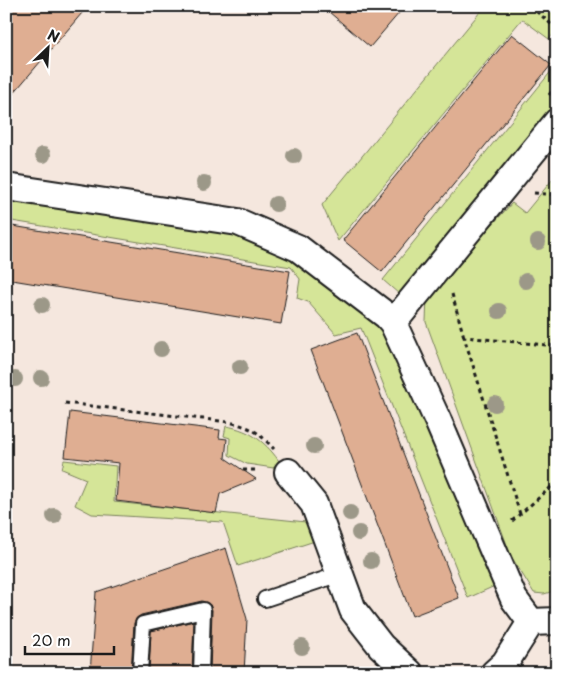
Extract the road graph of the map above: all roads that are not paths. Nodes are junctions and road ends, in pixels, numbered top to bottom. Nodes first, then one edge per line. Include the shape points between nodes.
1 (557, 122) edge
2 (6, 187) edge
3 (393, 323) junction
4 (288, 472) road end
5 (340, 574) junction
6 (265, 599) dead end
7 (557, 621) edge
8 (531, 622) junction
9 (140, 673) edge
10 (201, 673) edge
11 (410, 673) edge
12 (494, 673) edge

1 - 3 street
2 - 3 street via 238,222 298,248
3 - 8 street via 514,599
4 - 5 street via 314,504
5 - 6 lane
5 - 11 street via 353,610 381,646
7 - 8 street
8 - 12 street via 505,663
9 - 10 lane via 143,624 203,610

